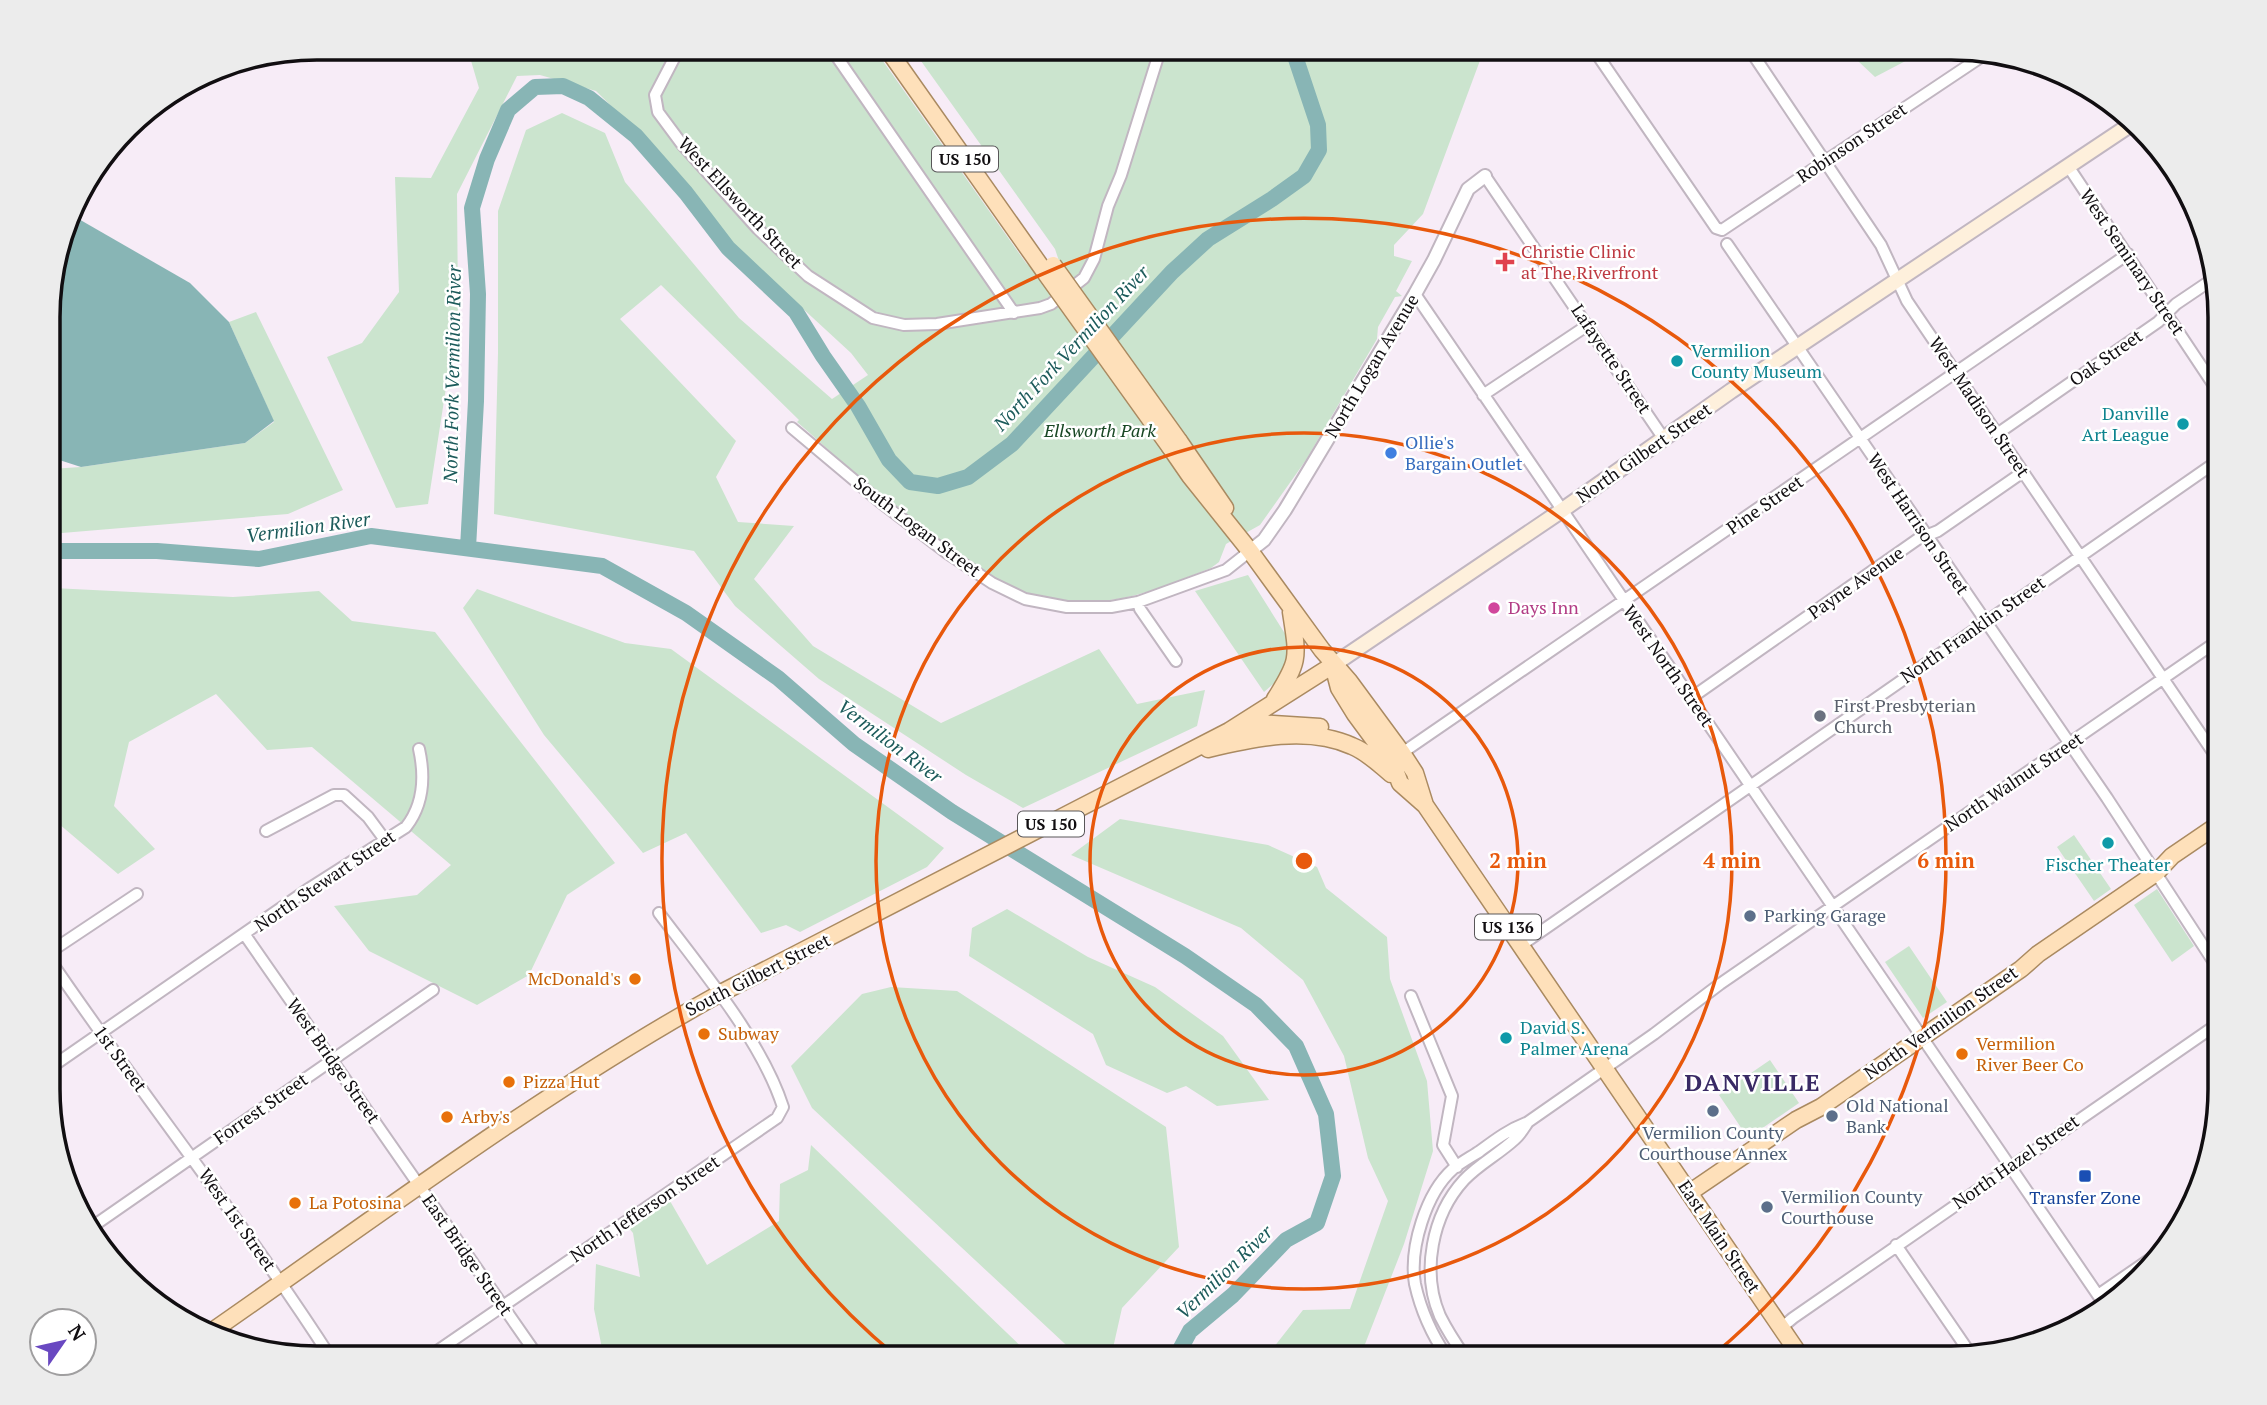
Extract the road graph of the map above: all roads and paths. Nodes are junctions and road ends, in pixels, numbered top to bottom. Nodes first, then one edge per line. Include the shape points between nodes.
1 (674, 60) edge
2 (839, 60) edge
3 (896, 60) edge
4 (907, 60) edge
5 (1157, 60) edge
6 (1601, 60) edge
7 (1757, 60) edge
8 (1975, 61) edge
9 (2125, 128) edge
10 (1825, 161) junction
11 (2068, 166) junction
12 (1485, 176) joint
13 (1727, 244) dead end
14 (2128, 254) junction
15 (1049, 268) junction
16 (1898, 279) junction
17 (2205, 284) edge
18 (1415, 294) junction
19 (1014, 313) junction
20 (2167, 313) junction
21 (1588, 325) junction
22 (1797, 347) junction
23 (1956, 373) junction
24 (2208, 376) edge
25 (1483, 395) junction
26 (792, 428) dead end
27 (1997, 434) junction
28 (1664, 439) junction
29 (1860, 439) junction
30 (2208, 468) edge
31 (2023, 472) junction
32 (1561, 510) junction
33 (1927, 536) junction
34 (1250, 551) junction
35 (2079, 556) junction
36 (1624, 601) junction
37 (1138, 602) junction
38 (1291, 610) junction
39 (1985, 622) junction
40 (2208, 648) edge
41 (1176, 661) dead end
42 (1333, 665) junction
43 (2163, 679) junction
44 (1691, 698) junction
45 (1272, 705) junction
46 (1232, 737) junction
47 (2070, 744) junction
48 (2208, 745) edge
49 (419, 749) dead end
50 (1384, 754) junction
51 (1402, 754) junction
52 (1401, 783) junction
53 (1750, 785) junction
54 (1425, 806) junction
55 (266, 831) dead end
56 (2208, 831) edge
57 (384, 840) junction
58 (2208, 844) edge
59 (2156, 873) junction
60 (137, 894) dead end
61 (1833, 905) junction
62 (659, 913) dead end
63 (245, 935) junction
64 (60, 945) edge
65 (1520, 946) junction
66 (2208, 953) edge
67 (60, 975) edge
68 (433, 990) dead end
69 (719, 994) junction
70 (1411, 996) dead end
71 (2208, 1031) edge
72 (100, 1034) junction
73 (1922, 1037) junction
74 (332, 1060) junction
75 (60, 1061) edge
76 (1604, 1069) junction
77 (1528, 1122) junction
78 (192, 1157) junction
79 (2010, 1166) junction
80 (1457, 1167) junction
81 (420, 1187) junction
82 (1689, 1193) junction
83 (98, 1223) edge
84 (1896, 1245) junction
85 (281, 1283) junction
86 (2099, 1297) edge
87 (503, 1307) junction
88 (219, 1326) edge
89 (1781, 1328) junction
90 (1965, 1345) edge
91 (323, 1346) edge
92 (445, 1346) edge
93 (531, 1346) edge
94 (1441, 1346) edge
95 (1458, 1346) edge
96 (1793, 1346) edge

1 - 19 street, West Ellsworth Street via 656,95 658,112 758,229 808,276 873,318 904,325
2 - 19 street
3 - 15 main road, US 150
4 - 15 main road, US 150
5 - 19 street, West Ellsworth Street via 1084,278 1051,304
6 - 10 street, Robinson Street via 1717,228 1727,228
7 - 10 street, West Madison Street
8 - 10 street, Robinson Street
9 - 11 main road, North Gilbert Street
10 - 16 street, West Madison Street
11 - 14 street, West Seminary Street
11 - 16 main road, North Gilbert Street
12 - 18 street, North Logan Avenue via 1468,189
12 - 21 street, Lafayette Street
13 - 22 street, West Harrison Street
14 - 20 street, West Seminary Street
14 - 23 street, Pine Street
15 - 34 main road, US 150, bridge
16 - 22 main road, North Gilbert Street
16 - 23 street, West Madison Street via 1907,301
17 - 20 street, Oak Street
18 - 25 street, West North Street
18 - 34 street, North Logan Avenue via 1285,510 1264,540
20 - 24 street, West Seminary Street
20 - 27 street, Oak Street
21 - 25 street
21 - 28 street, Lafayette Street
22 - 28 main road, North Gilbert Street
22 - 29 street, West Harrison Street
23 - 27 street, West Madison Street
23 - 29 street, Pine Street
25 - 32 street, West North Street
26 - 37 street, South Logan Street via 889,508 992,583 1025,599 1068,607
27 - 31 street, West Madison Street
28 - 32 main road, North Gilbert Street
29 - 33 street, West Harrison Street
29 - 36 street, Pine Street
30 - 35 street, North Franklin Street
31 - 33 street, Payne Avenue
31 - 35 street, West Madison Street
32 - 36 street, West North Street
32 - 42 main road, North Gilbert Street
33 - 39 street, West Harrison Street
33 - 44 street, Payne Avenue
34 - 37 street, South Logan Street via 1226,570
34 - 38 main road, US 150
35 - 39 street, North Franklin Street
35 - 43 street, West Madison Street
36 - 44 street, West North Street
36 - 51 street, Pine Street
37 - 41 street
38 - 42 main road, US 150
38 - 45 main road via 1296,660
39 - 47 street, West Harrison Street
39 - 53 street, North Franklin Street
40 - 43 street, North Walnut Street
42 - 45 main road, South Gilbert Street / US 150
42 - 50 main road, East Main Street / US 136 via 1339,688
42 - 51 main road, East Main Street / US 136
43 - 47 street, North Walnut Street
43 - 48 street, West Madison Street
44 - 53 street, West North Street
45 - 46 main road, South Gilbert Street / US 150
46 - 50 main road via 1257,723 1316,726 1341,732
46 - 52 main road via 1330,740 1373,758
46 - 69 main road, South Gilbert Street / US 150 via 1187,754
47 - 59 street, West Harrison Street
47 - 61 street, North Walnut Street
49 - 57 street, North Stewart Street via 423,785 415,816
50 - 52 main road, East Main Street / US 136
50 - 54 main road via 1407,777
51 - 54 main road, East Main Street / US 136 via 1415,773
52 - 54 main road, East Main Street / US 136
53 - 61 street, West North Street
53 - 65 street, North Franklin Street
54 - 65 main road, East Main Street / US 136
55 - 57 street via 344,794
56 - 59 main road, North Vermilion Street
57 - 63 street, North Stewart Street
58 - 59 main road, North Vermilion Street
59 - 66 street, West Harrison Street
59 - 73 main road, North Vermilion Street
60 - 64 street
61 - 73 street, West North Street
61 - 76 street, North Walnut Street
62 - 69 street
63 - 72 street, North Stewart Street
63 - 74 street, West Bridge Street
65 - 76 main road, East Main Street / US 136
67 - 72 street, 1st Street
68 - 74 street, Forrest Street
69 - 81 main road, South Gilbert Street / US 150 via 592,1068
69 - 87 street, North Jefferson Street via 775,1081 783,1107 777,1118
70 - 80 street via 1452,1097 1443,1145
71 - 79 street, North Hazel Street
72 - 75 street, North Stewart Street
72 - 78 street, 1st Street
73 - 79 street, West North Street
73 - 82 main road, North Vermilion Street
74 - 78 street, Forrest Street
74 - 81 street, West Bridge Street
76 - 77 street, North Walnut Street
76 - 82 main road, East Main Street / US 136
77 - 80 street
77 - 95 street via 1515,1139 1465,1178 1438,1223 1431,1263 1434,1297
78 - 83 street, Forrest Street
78 - 85 street, West 1st Street
79 - 84 street, North Hazel Street
79 - 86 street, West North Street
80 - 94 street via 1440,1184 1422,1220 1417,1246 1415,1281 1423,1315
81 - 85 main road, South Gilbert Street / US 150
81 - 87 street, East Bridge Street
82 - 89 main road, East Main Street / US 136
84 - 89 street, North Hazel Street
84 - 90 street
85 - 88 main road, South Gilbert Street / US 150
85 - 91 street, West 1st Street
87 - 92 street, North Jefferson Street
87 - 93 street, East Bridge Street
89 - 96 main road, East Main Street / US 136

